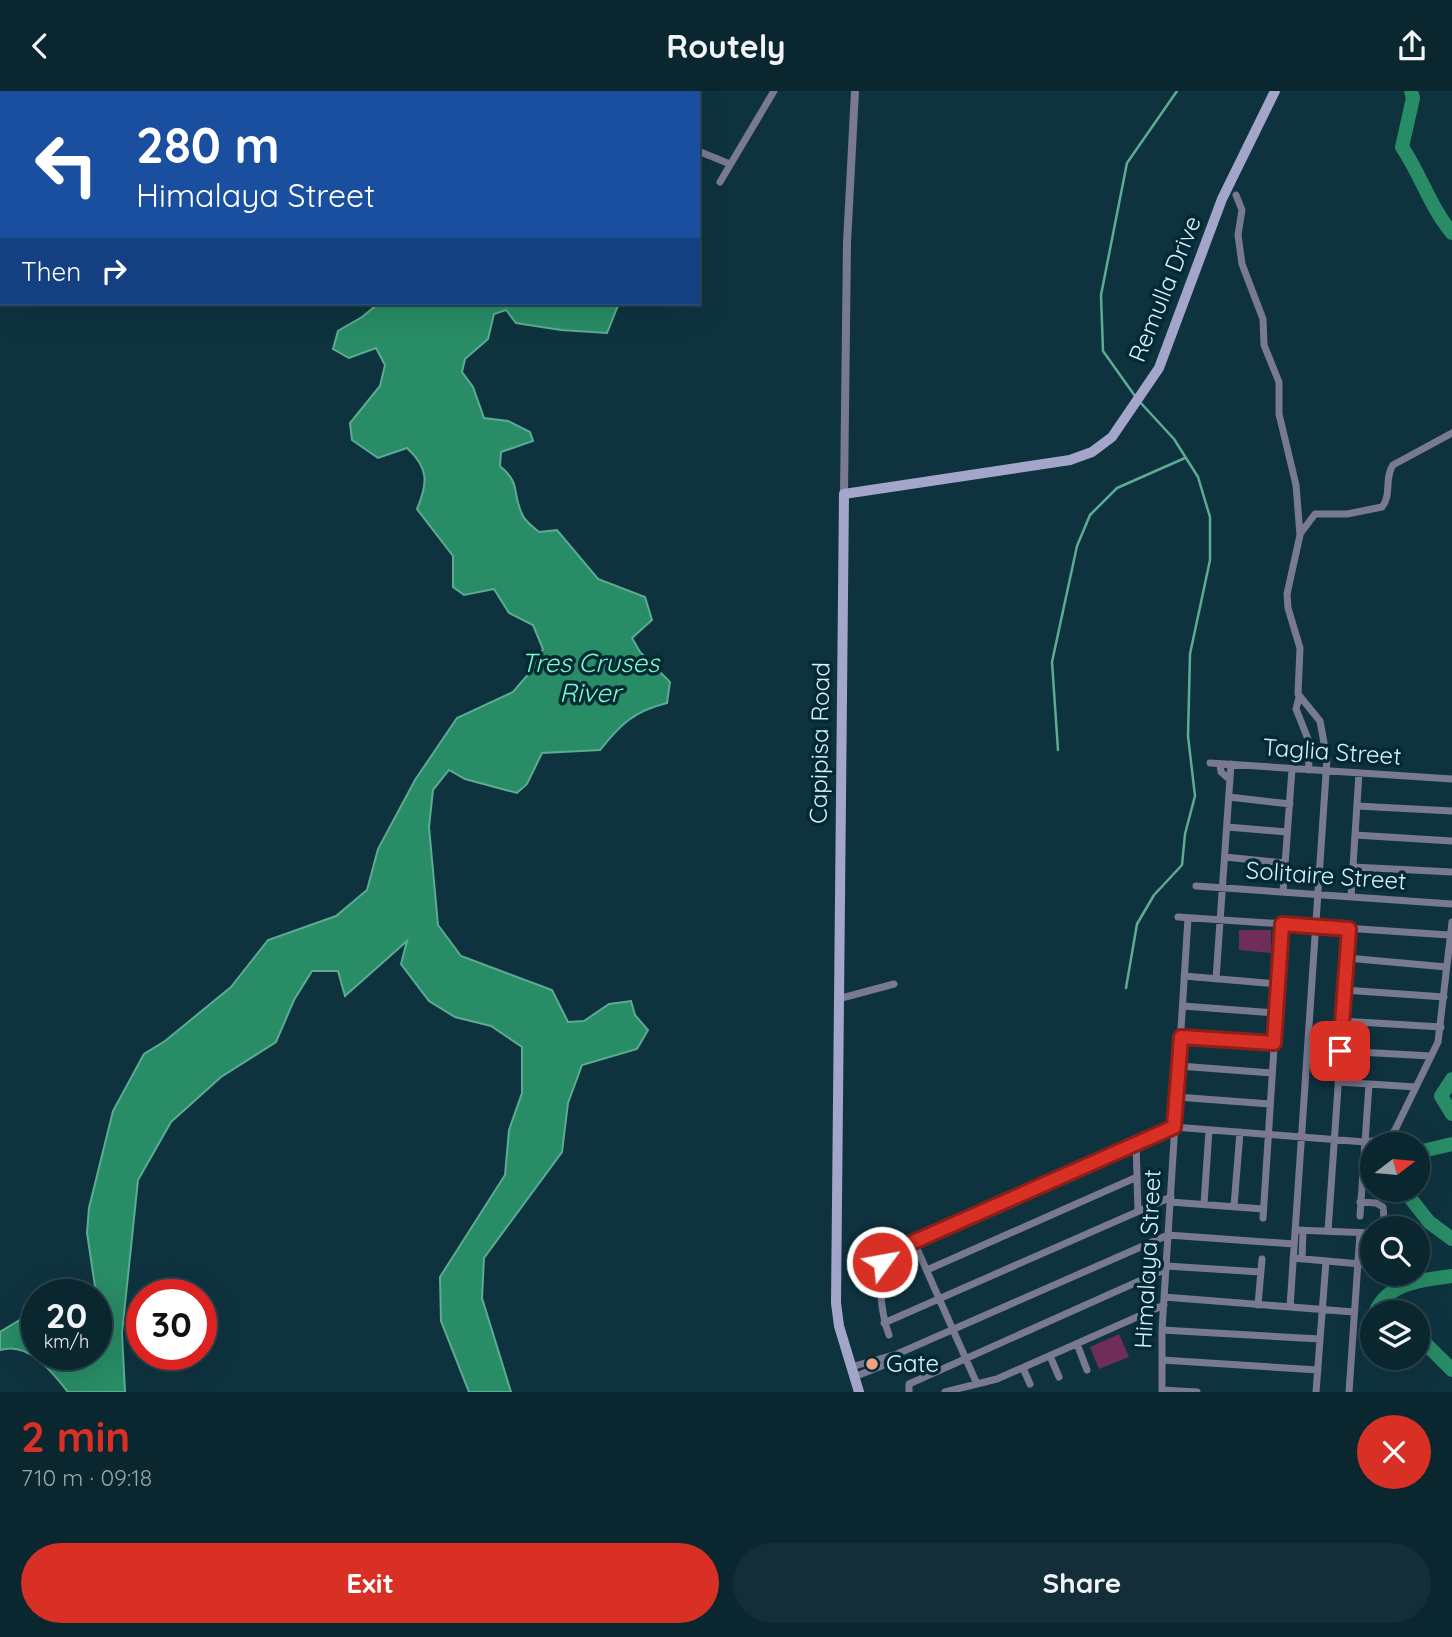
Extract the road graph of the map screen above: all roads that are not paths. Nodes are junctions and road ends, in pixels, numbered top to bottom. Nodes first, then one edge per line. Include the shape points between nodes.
1 (774, 91) edge
2 (855, 91) edge
3 (1275, 91) edge
4 (700, 152) edge
5 (730, 165) junction
6 (720, 182) dead end
7 (1236, 195) dead end
8 (1452, 433) edge
9 (844, 494) junction
10 (1300, 535) junction
11 (1299, 697) junction
12 (1210, 763) dead end
13 (1220, 764) junction
14 (1231, 764) junction
15 (1292, 768) junction
16 (1309, 770) junction
17 (1326, 771) junction
18 (1359, 773) junction
19 (1452, 779) edge
20 (1230, 780) junction
21 (1229, 797) junction
22 (1290, 803) junction
23 (1357, 806) junction
24 (1452, 811) edge
25 (1227, 827) junction
26 (1287, 832) junction
27 (1355, 835) junction
28 (1452, 841) edge
29 (1225, 857) junction
30 (1285, 863) junction
31 (1353, 867) junction
32 (1452, 872) edge
33 (1196, 886) dead end
34 (1223, 887) junction
35 (1283, 892) junction
36 (1316, 894) junction
37 (1351, 897) junction
38 (1452, 904) edge
39 (1178, 917) dead end
40 (1188, 918) junction
41 (1221, 920) junction
42 (1452, 922) edge
43 (1282, 924) junction
44 (1314, 926) junction
45 (1349, 929) junction
46 (1449, 935) junction
47 (1347, 958) junction
48 (1446, 967) junction
49 (1184, 976) junction
50 (1216, 979) junction
51 (894, 984) dead end
52 (1278, 984) junction
53 (1344, 990) junction
54 (1444, 997) junction
55 (838, 999) junction
56 (1182, 1006) junction
57 (1276, 1013) junction
58 (1342, 1021) junction
59 (1441, 1027) junction
60 (1181, 1037) junction
61 (1274, 1043) junction
62 (1340, 1051) junction
63 (1431, 1056) junction
64 (1179, 1066) junction
65 (1272, 1073) junction
66 (1338, 1082) junction
67 (1368, 1084) junction
68 (1416, 1087) junction
69 (1177, 1097) junction
70 (1270, 1104) junction
71 (1174, 1127) junction
72 (1209, 1130) junction
73 (1240, 1132) junction
74 (1366, 1132) edge
75 (1394, 1132) edge
76 (1268, 1134) junction
77 (1302, 1137) junction
78 (1334, 1139) junction
79 (1136, 1142) junction
80 (1360, 1142) edge
81 (1137, 1177) junction
82 (1171, 1200) junction
83 (1360, 1202) joint
84 (1204, 1204) junction
85 (1234, 1206) junction
86 (1263, 1209) junction
87 (1138, 1211) junction
88 (1360, 1216) dead end
89 (1384, 1216) edge
90 (1263, 1218) dead end
91 (1299, 1230) junction
92 (1328, 1231) junction
93 (1360, 1233) joint
94 (1168, 1235) junction
95 (914, 1242) junction
96 (1294, 1244) junction
97 (1293, 1258) junction
98 (1262, 1259) dead end
99 (1302, 1259) junction
100 (1326, 1261) junction
101 (1358, 1264) junction
102 (1166, 1268) junction
103 (926, 1271) junction
104 (1261, 1272) junction
105 (939, 1299) junction
106 (1164, 1301) junction
107 (1258, 1305) junction
108 (1290, 1307) junction
109 (1322, 1309) junction
110 (1354, 1312) junction
111 (884, 1323) junction
112 (1163, 1330) junction
113 (953, 1331) junction
114 (889, 1335) dead end
115 (1320, 1339) junction
116 (1077, 1344) junction
117 (1050, 1356) junction
118 (966, 1358) junction
119 (1162, 1360) junction
120 (1023, 1368) junction
121 (1087, 1370) dead end
122 (1318, 1370) junction
123 (853, 1372) junction
124 (1059, 1377) dead end
125 (977, 1384) junction
126 (1030, 1384) dead end
127 (1162, 1391) edge
128 (859, 1392) edge
129 (909, 1392) edge
130 (945, 1392) edge
131 (1197, 1392) edge
132 (1316, 1392) edge
133 (1349, 1392) edge

1 - 5 street
2 - 9 street, Capipisa Road
3 - 9 main road, Remulla Drive via 1222,199 1165,355 1118,430 1097,450 1070,460
4 - 5 street
5 - 6 street
7 - 10 street via 1242,210 1238,227 1242,264 1263,319 1264,345 1279,382 1279,414 1296,485
8 - 10 street via 1393,465 1382,507 1315,514
9 - 55 main road, Capipisa Road
10 - 11 street via 1287,594 1300,648
11 - 16 street via 1296,709 1308,739
11 - 17 street via 1320,721
12 - 13 street, Taglia Street
13 - 14 street, Taglia Street
13 - 20 street via 1220,772
14 - 15 street, Taglia Street
14 - 20 street
15 - 16 street, Taglia Street
15 - 22 street
16 - 17 street, Taglia Street
17 - 18 street, Taglia Street
17 - 36 street
18 - 19 street, Taglia Street
18 - 23 street
20 - 21 street
21 - 22 street
21 - 25 street
22 - 26 street
23 - 24 street
23 - 27 street
25 - 26 street
25 - 29 street
26 - 30 street
27 - 28 street
27 - 31 street
29 - 30 street
29 - 34 street
30 - 35 street
31 - 32 street
31 - 37 street
33 - 34 street, Solitaire Street
34 - 35 street, Solitaire Street
34 - 41 street
35 - 36 street, Solitaire Street
36 - 37 street, Solitaire Street
36 - 44 street
37 - 38 street, Solitaire Street
39 - 40 street
40 - 41 street
40 - 49 street, Himalaya Street
41 - 43 street
41 - 50 street
42 - 46 street
43 - 44 street
43 - 52 street
44 - 45 street
44 - 77 street
45 - 46 street
45 - 47 street
46 - 48 street
47 - 48 street
47 - 53 street
48 - 54 street
49 - 50 street
49 - 56 street, Himalaya Street
50 - 52 street
51 - 55 street
52 - 57 street
53 - 54 street
53 - 58 street
54 - 59 street
55 - 123 main road, Capipisa Road via 836,1303
56 - 57 street
56 - 60 street, Himalaya Street
57 - 61 street
58 - 59 street
58 - 62 street
59 - 63 street
60 - 61 street
60 - 64 street, Himalaya Street
61 - 65 street
62 - 63 street
62 - 66 street
63 - 68 street
64 - 65 street
64 - 69 street, Himalaya Street
65 - 70 street
66 - 67 street
66 - 78 street
67 - 68 street
67 - 74 street
68 - 75 street
69 - 70 street
69 - 71 street, Himalaya Street
70 - 76 street
71 - 72 street
71 - 79 street
71 - 82 street, Himalaya Street
72 - 73 street
72 - 84 street
73 - 76 street
73 - 85 street
76 - 77 street
76 - 86 street
77 - 78 street
77 - 91 street
78 - 80 street
78 - 92 street
79 - 81 street
79 - 95 street
81 - 87 street
81 - 103 street
82 - 84 street
82 - 87 street
82 - 94 street, Himalaya Street
83 - 88 street
83 - 89 street via 1383,1207
84 - 85 street
85 - 86 street
86 - 90 street
87 - 105 street
91 - 92 street
91 - 96 street
91 - 99 street
92 - 93 street
93 - 101 street
94 - 96 street
94 - 102 street, Himalaya Street
94 - 113 street
95 - 103 street
95 - 111 street via 883,1257
96 - 97 street
97 - 99 street
97 - 108 street
98 - 104 street
99 - 100 street
100 - 101 street
100 - 109 street
101 - 110 street
102 - 104 street
102 - 106 street, Himalaya Street
102 - 118 street
103 - 105 street
104 - 107 street
105 - 111 street
105 - 113 street
106 - 107 street
106 - 112 street, Himalaya Street
106 - 116 street
107 - 108 street
108 - 109 street
109 - 110 street
109 - 115 street
110 - 133 street
111 - 114 street
112 - 115 street
112 - 119 street, Himalaya Street
113 - 118 street
113 - 123 street via 897,1354 880,1356
115 - 122 street
116 - 117 street
116 - 121 street
117 - 120 street
117 - 124 street
118 - 125 street
118 - 129 street via 909,1384
119 - 122 street
119 - 127 street, Himalaya Street
120 - 125 street
120 - 126 street
122 - 132 street
123 - 128 main road, Capipisa Road
125 - 130 street
127 - 131 street

